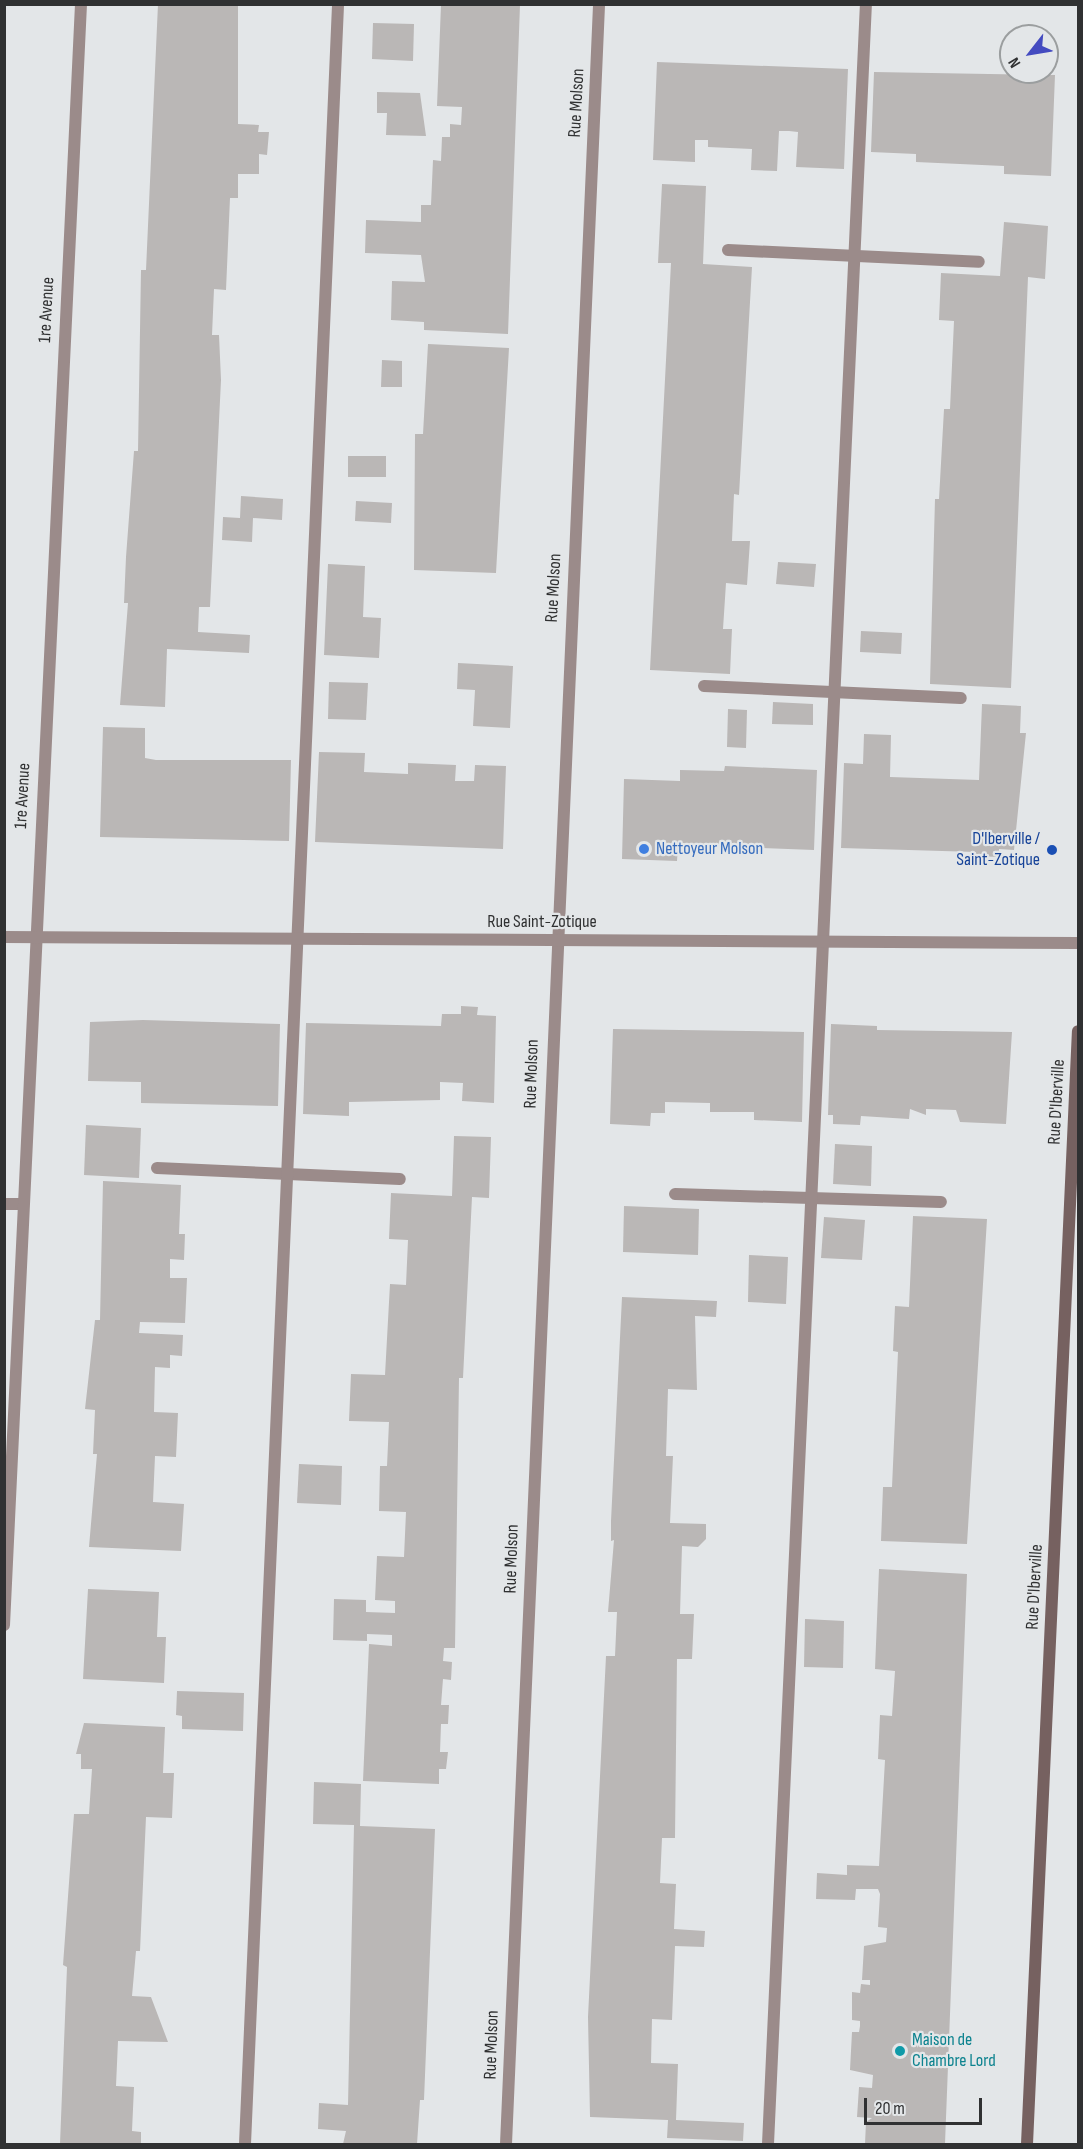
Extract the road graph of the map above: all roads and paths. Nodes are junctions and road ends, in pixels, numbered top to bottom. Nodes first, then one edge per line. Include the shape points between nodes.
1 (81, 4) edge
2 (338, 4) edge
3 (599, 4) edge
4 (866, 4) edge
5 (728, 250) dead end
6 (855, 255) junction
7 (979, 262) dead end
8 (704, 686) dead end
9 (834, 692) junction
10 (961, 698) dead end
11 (4, 937) edge
12 (34, 938) junction
13 (298, 938) junction
14 (555, 940) junction
15 (823, 940) junction
16 (1078, 943) edge
17 (1078, 1031) edge
18 (158, 1167) dead end
19 (287, 1174) junction
20 (400, 1179) dead end
21 (675, 1194) dead end
22 (812, 1198) junction
23 (941, 1202) dead end
24 (4, 1204) edge
25 (22, 1204) junction
26 (4, 1625) edge
27 (245, 2145) edge
28 (506, 2145) edge
29 (768, 2145) edge
30 (1027, 2145) edge

1 - 12 street, 1re Avenue
2 - 13 street
3 - 14 street, Rue Molson
4 - 6 street
5 - 6 street
6 - 7 street
6 - 9 street
8 - 9 street
9 - 10 street
9 - 15 street
11 - 12 street, Rue Saint-Zotique
12 - 13 street, Rue Saint-Zotique
12 - 25 street, 1re Avenue
13 - 14 street, Rue Saint-Zotique
13 - 19 street
14 - 15 street, Rue Saint-Zotique
14 - 28 street, Rue Molson
15 - 16 street, Rue Saint-Zotique
15 - 22 street
17 - 30 main road, Rue D'Iberville
18 - 19 street
19 - 20 street
19 - 27 street
21 - 22 street
22 - 23 street
22 - 29 street
24 - 25 street
25 - 26 street, 1re Avenue

